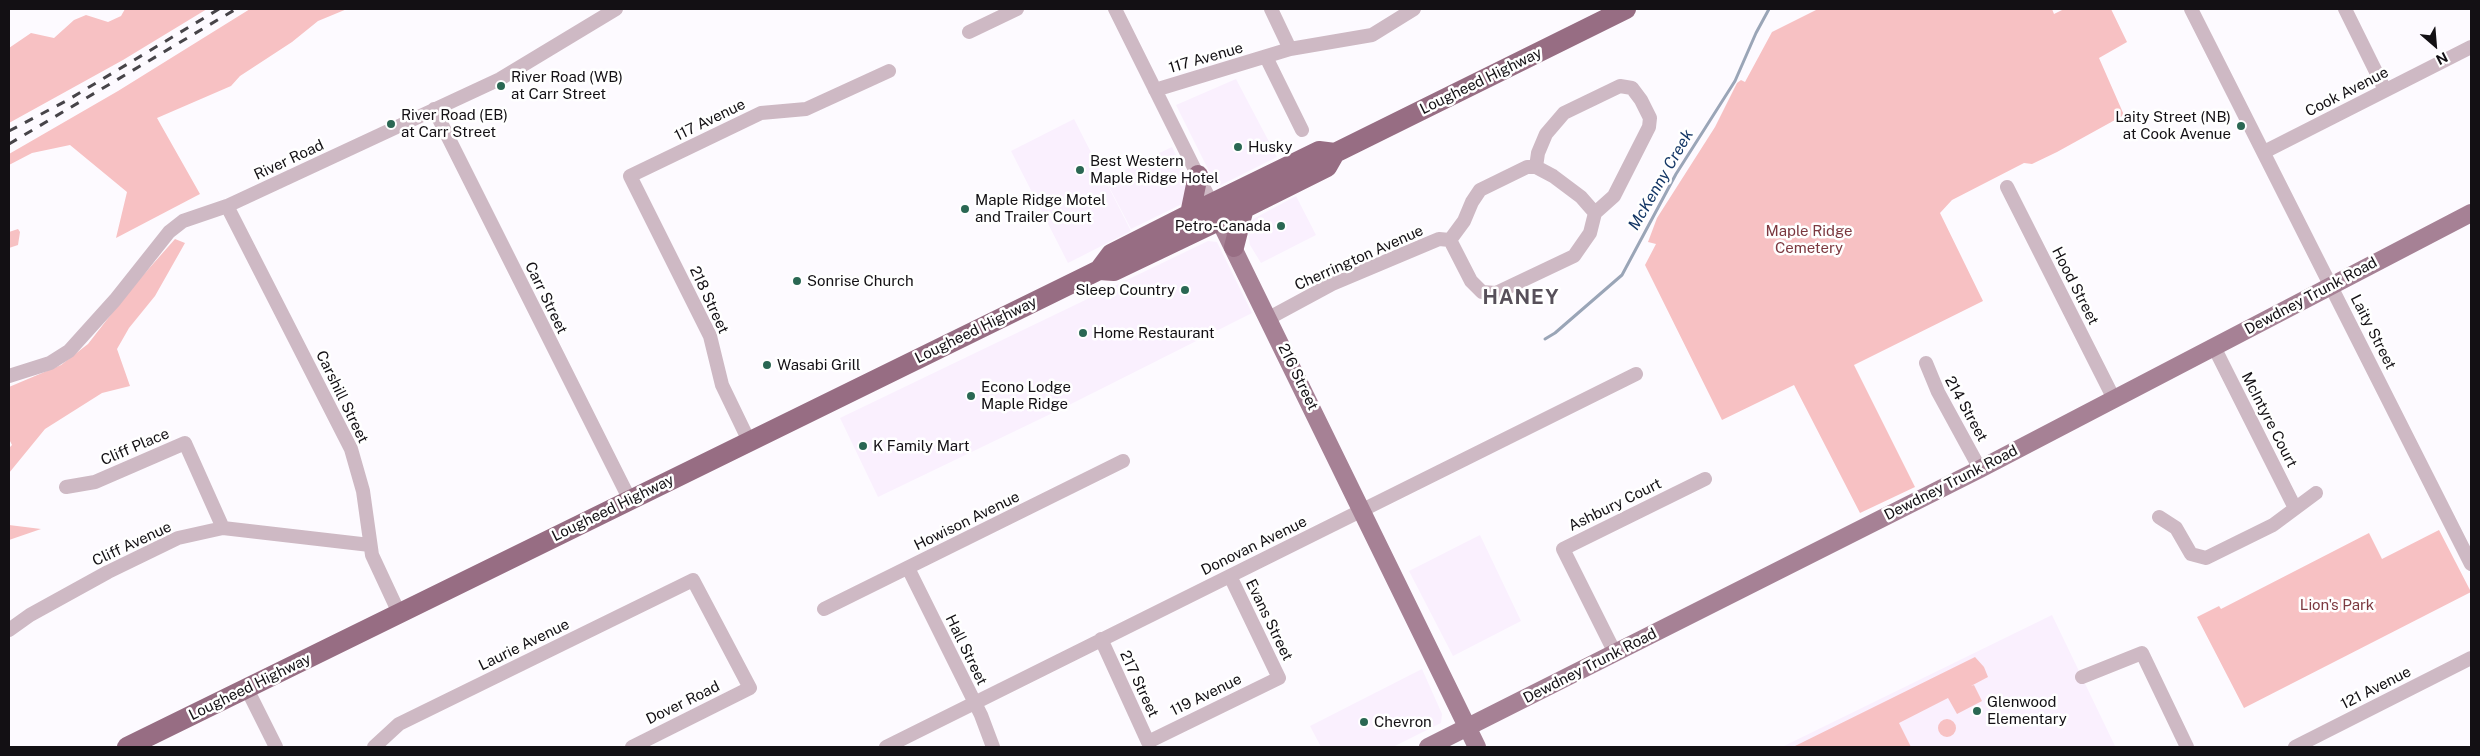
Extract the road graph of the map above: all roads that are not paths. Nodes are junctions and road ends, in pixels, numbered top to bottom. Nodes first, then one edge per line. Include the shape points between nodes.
1 (616, 9) edge
2 (1018, 9) edge
3 (1115, 9) edge
4 (1271, 9) edge
5 (1414, 9) edge
6 (1626, 9) edge
7 (2191, 9) edge
8 (2345, 9) edge
9 (969, 32) dead end
10 (2471, 47) edge
11 (1290, 49) junction
12 (1266, 57) junction
13 (889, 71) dead end
14 (1155, 90) junction
15 (2386, 90) junction
16 (434, 109) junction
17 (1302, 130) dead end
18 (2264, 152) junction
19 (1335, 153) junction
20 (1536, 167) junction
21 (630, 176) joint
22 (1198, 176) junction
23 (2008, 187) dead end
24 (227, 206) junction
25 (1244, 208) junction
26 (1216, 212) junction
27 (1595, 212) junction
28 (2471, 213) edge
29 (1190, 214) junction
30 (1450, 240) junction
31 (1234, 247) junction
32 (1099, 270) junction
33 (2331, 286) junction
34 (1269, 318) junction
35 (2214, 347) junction
36 (1926, 363) dead end
37 (1636, 374) dead end
38 (9, 376) edge
39 (2114, 399) junction
40 (749, 442) junction
41 (1123, 461) dead end
42 (1980, 469) junction
43 (1705, 479) dead end
44 (66, 487) dead end
45 (2316, 493) dead end
46 (630, 500) junction
47 (2295, 508) junction
48 (1363, 511) junction
49 (2159, 517) dead end
50 (223, 528) junction
51 (370, 545) junction
52 (2471, 564) edge
53 (908, 568) junction
54 (1230, 576) junction
55 (824, 610) dead end
56 (399, 613) junction
57 (9, 630) edge
58 (1101, 639) junction
59 (1615, 653) junction
60 (2471, 658) edge
61 (2082, 677) dead end
62 (1279, 678) joint
63 (750, 688) joint
64 (246, 689) junction
65 (974, 702) junction
66 (1467, 728) junction
67 (1148, 742) joint
68 (127, 747) edge
69 (276, 747) edge
70 (374, 747) edge
71 (632, 747) edge
72 (886, 747) edge
73 (993, 747) edge
74 (1428, 747) edge
75 (1477, 747) edge
76 (2187, 747) edge
77 (2295, 747) edge

1 - 16 street, River Road via 508,75
2 - 9 street
3 - 14 street, 216 Street
4 - 11 street
5 - 11 street, 117 Avenue via 1372,34
6 - 19 highway, Lougheed Highway
7 - 18 street, Laity Street
8 - 15 street
10 - 15 street, Cook Avenue
11 - 12 street, 117 Avenue
12 - 14 street, 117 Avenue
12 - 17 street
13 - 21 street, 117 Avenue via 806,109 761,113
14 - 22 street, 216 Street
15 - 18 street, Cook Avenue
16 - 24 street, River Road
16 - 46 street, Carr Street
18 - 33 street, Laity Street
19 - 25 highway, Lougheed Highway via 1327,166
19 - 26 highway, Lougheed Highway via 1319,151
20 - 27 street via 1581,197
20 - 27 street via 1546,134 1564,113 1620,86 1632,88 1650,118 1649,127 1614,196
20 - 30 street via 1480,190
21 - 40 street, 218 Street via 710,336 722,385
22 - 26 street, 216 Street
22 - 29 highway
23 - 39 street, Hood Street
24 - 38 street, River Road via 190,218 169,232 115,300 63,356
24 - 51 street, Carshill Street via 351,449 363,491
25 - 26 highway, Lougheed Highway
25 - 31 highway
26 - 29 highway, Lougheed Highway
26 - 31 main road, 216 Street
26 - 32 highway, Lougheed Highway via 1114,271
27 - 30 street via 1590,233 1574,256 1496,293 1482,292 1471,281
28 - 33 main road, Dewdney Trunk Road
29 - 32 highway, Lougheed Highway via 1111,254
30 - 34 street, Cherrington Avenue via 1439,240 1332,284
31 - 34 main road, 216 Street
32 - 40 highway, Lougheed Highway
33 - 35 main road, Dewdney Trunk Road
33 - 52 street, Laity Street
34 - 48 main road, 216 Street
35 - 39 main road, Dewdney Trunk Road
35 - 47 street, McIntyre Court
36 - 42 street, 214 Street
37 - 48 street, Donovan Avenue
39 - 42 main road, Dewdney Trunk Road
40 - 46 highway, Lougheed Highway
41 - 53 street, Howison Avenue
42 - 59 main road, Dewdney Trunk Road
43 - 59 street, Ashbury Court via 1563,549
44 - 50 street, Cliff Place via 95,482 184,443
45 - 47 street
46 - 56 highway, Lougheed Highway
47 - 49 street via 2273,525 2206,558 2191,554 2176,528
48 - 54 street, Donovan Avenue
48 - 66 main road, 216 Street
50 - 51 street, Cliff Avenue
50 - 57 street, Cliff Avenue via 178,538 30,615
51 - 56 street, Carshill Street via 377,568
53 - 55 street, Howison Avenue
53 - 65 street, Hall Street
54 - 58 street, Donovan Avenue
54 - 62 street, Evans Street
56 - 64 highway, Lougheed Highway
58 - 65 street, Donovan Avenue
58 - 67 street, 217 Street
59 - 66 main road, Dewdney Trunk Road
60 - 77 street, 121 Avenue
61 - 76 street via 2142,654
62 - 67 street, 119 Avenue
63 - 70 street, Laurie Avenue via 693,580 399,724
63 - 71 street, Dover Road
64 - 68 highway, Lougheed Highway
64 - 69 street
65 - 72 street, Donovan Avenue
65 - 73 street, Hall Street
66 - 74 main road, Dewdney Trunk Road
66 - 75 main road, 216 Street

